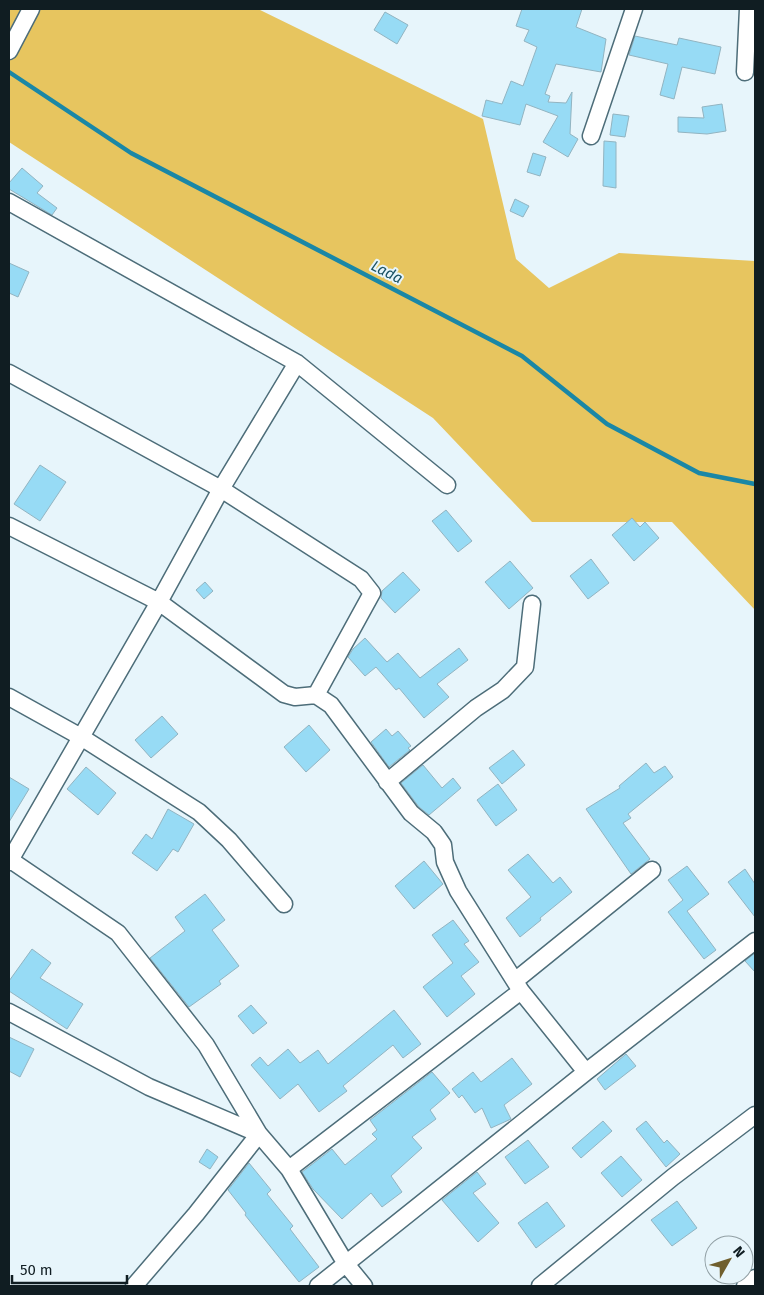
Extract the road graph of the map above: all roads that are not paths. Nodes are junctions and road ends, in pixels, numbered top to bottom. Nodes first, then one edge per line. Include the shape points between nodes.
1 (31, 9) edge
2 (634, 9) edge
3 (748, 9) edge
4 (9, 51) edge
5 (745, 72) dead end
6 (591, 136) dead end
7 (9, 202) edge
8 (297, 363) junction
9 (9, 373) edge
10 (447, 485) dead end
11 (221, 488) junction
12 (9, 526) edge
13 (159, 602) junction
14 (532, 604) dead end
15 (316, 695) junction
16 (9, 697) edge
17 (81, 737) junction
18 (387, 782) junction
19 (9, 860) edge
20 (652, 870) dead end
21 (284, 904) dead end
22 (755, 941) edge
23 (518, 986) junction
24 (9, 1012) edge
25 (586, 1072) junction
26 (755, 1116) edge
27 (259, 1134) junction
28 (289, 1169) junction
29 (346, 1264) junction
30 (755, 1278) edge
31 (544, 1285) edge
32 (134, 1286) edge
33 (318, 1286) edge
34 (364, 1286) edge
35 (745, 1286) edge

1 - 4 street
2 - 6 street
3 - 5 street
7 - 8 street
8 - 10 street
8 - 11 street
9 - 11 street
11 - 13 street
11 - 15 street via 361,579 372,592
12 - 13 street
13 - 15 street via 284,694 295,697
13 - 17 street
14 - 18 street via 525,667 503,690 476,708
15 - 18 street via 331,705
16 - 17 street
17 - 19 street
17 - 21 street via 199,812 229,840
18 - 23 street via 411,814 434,832 443,845 445,862 458,891
19 - 27 street via 118,933 206,1045
20 - 23 street
22 - 25 street
23 - 25 street
23 - 28 street
24 - 27 street via 150,1088
25 - 29 street
26 - 31 street via 673,1177
27 - 28 street
27 - 32 street
28 - 29 street
29 - 33 street
29 - 34 street
30 - 35 street

